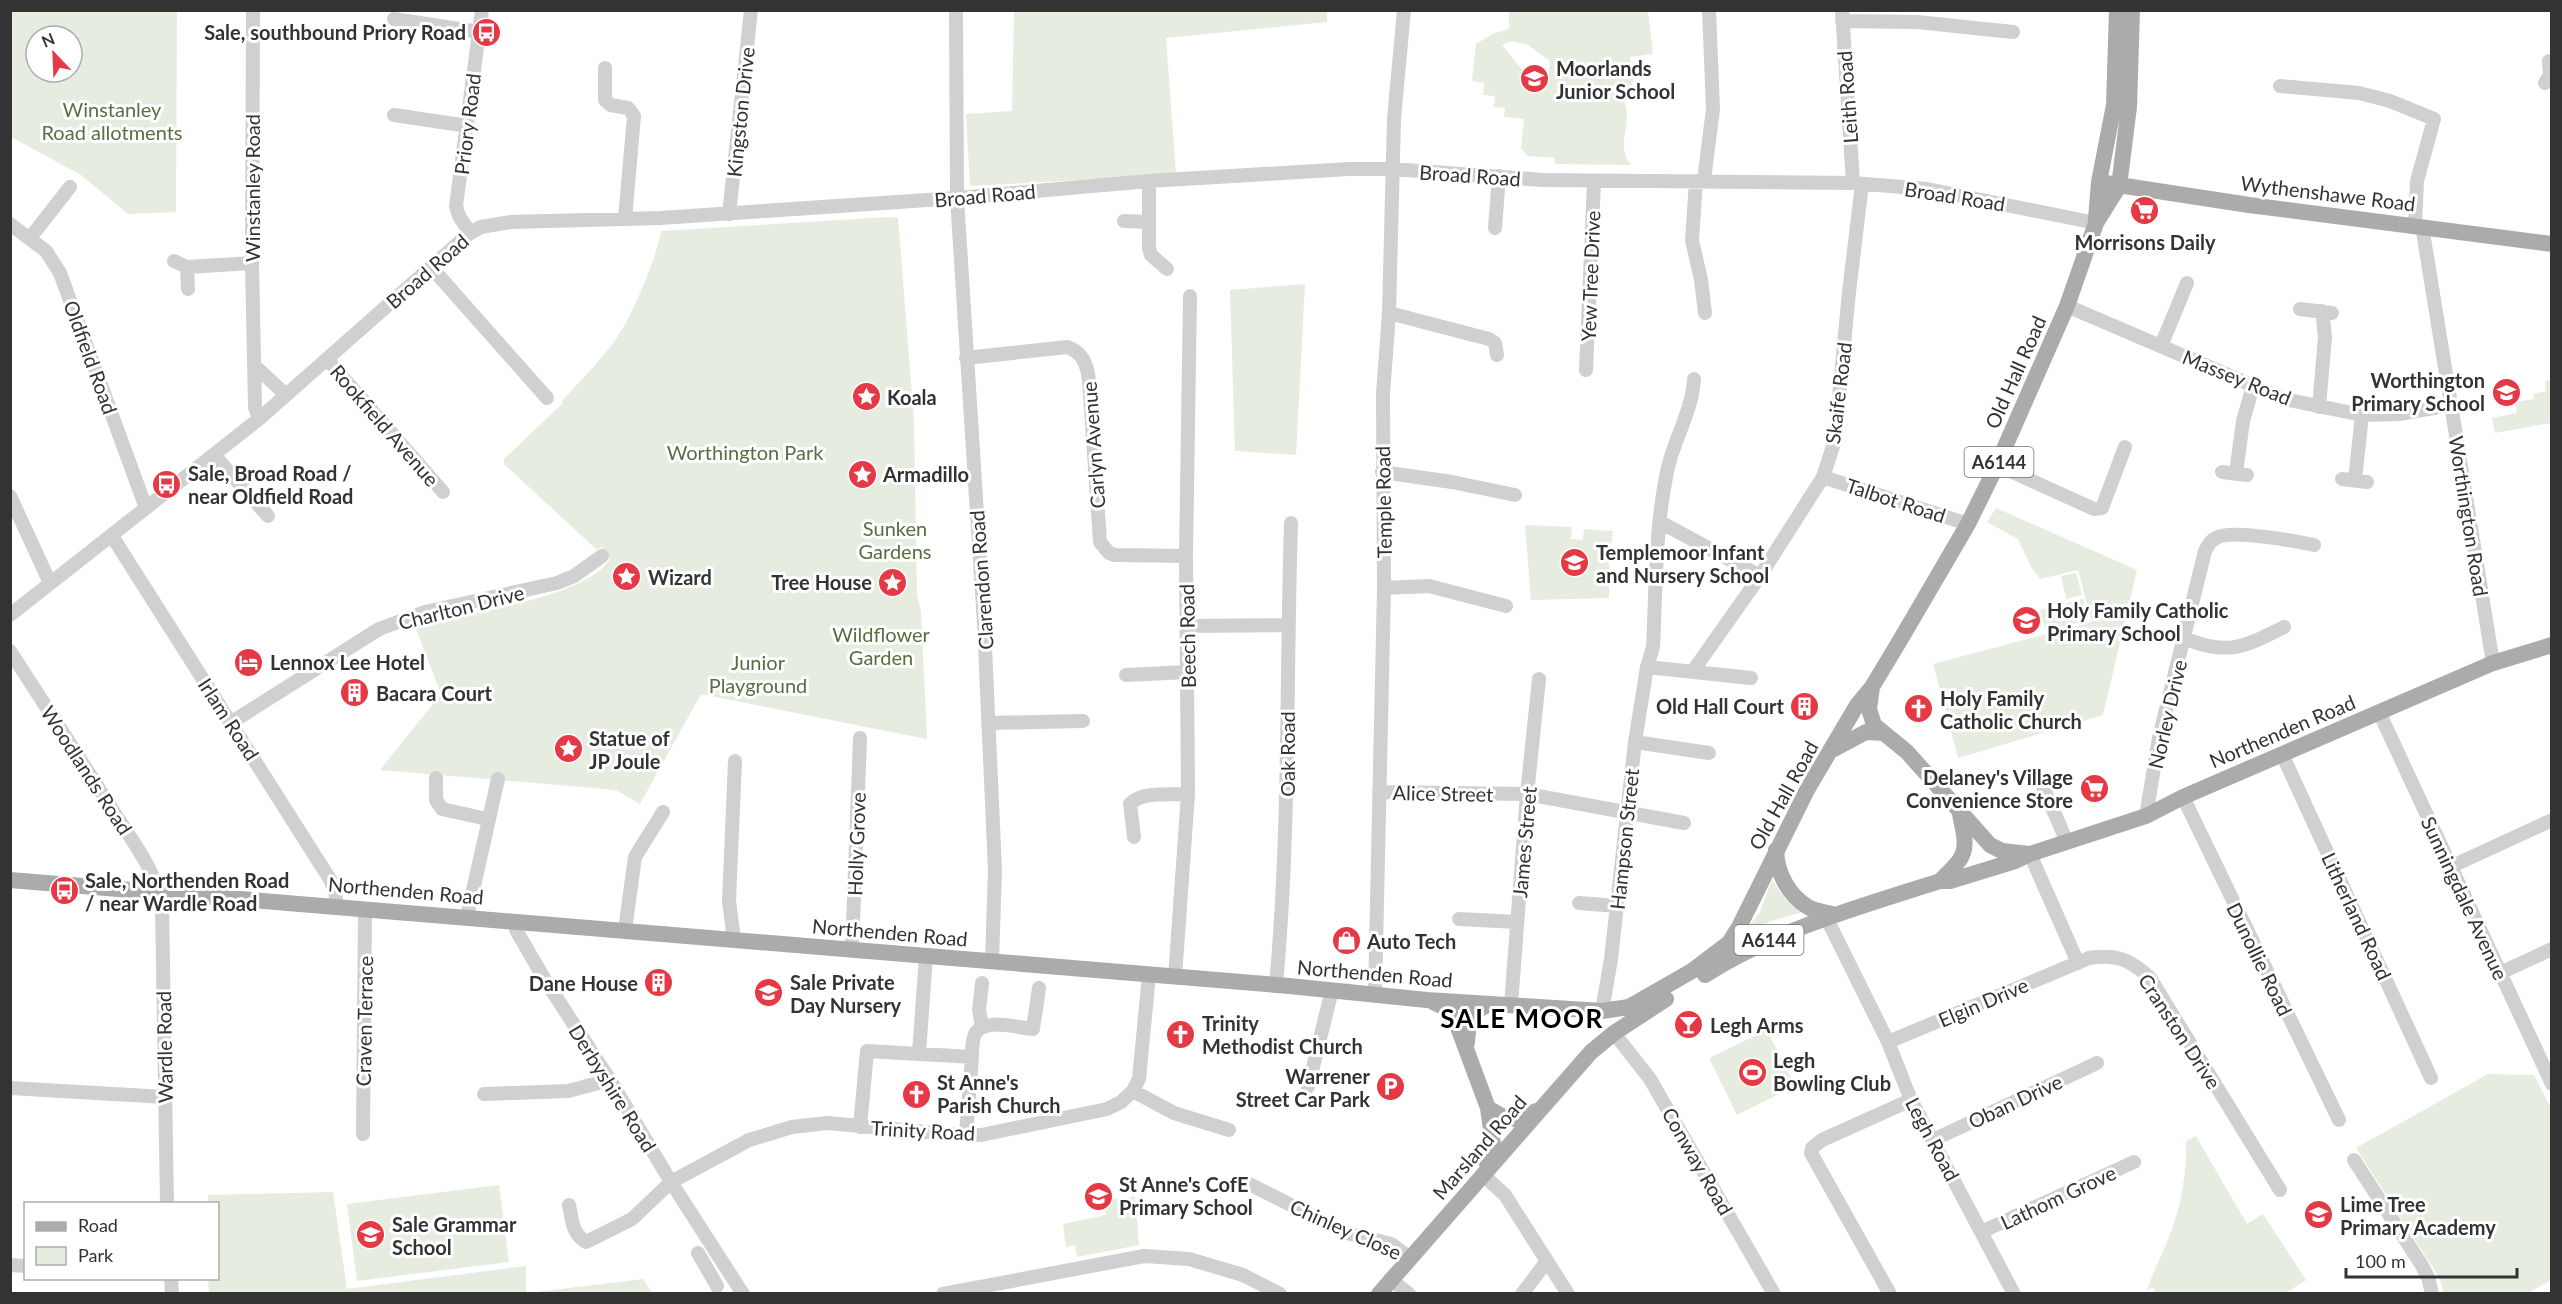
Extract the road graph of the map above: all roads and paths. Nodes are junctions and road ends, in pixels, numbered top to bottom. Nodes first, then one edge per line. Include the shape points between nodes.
1 (253, 10) edge
2 (482, 10) edge
3 (751, 10) edge
4 (956, 10) edge
5 (1404, 10) edge
6 (1708, 10) edge
7 (2116, 10) edge
8 (2132, 10) edge
9 (1842, 16) edge
10 (394, 19) dead end
11 (479, 32) junction
12 (2013, 32) dead end
13 (605, 68) dead end
14 (2280, 86) dead end
15 (394, 115) dead end
16 (468, 126) junction
17 (1392, 169) junction
18 (1499, 176) junction
19 (1149, 181) junction
20 (1700, 181) junction
21 (1594, 182) junction
22 (2099, 182) junction
23 (1858, 183) junction
24 (2119, 186) junction
25 (70, 187) dead end
26 (957, 198) junction
27 (729, 213) junction
28 (625, 219) junction
29 (1124, 221) dead end
30 (1149, 222) junction
31 (2096, 223) junction
32 (10, 224) edge
33 (2418, 226) junction
34 (1495, 228) dead end
35 (470, 233) junction
36 (30, 238) junction
37 (2552, 244) edge
38 (174, 261) dead end
39 (252, 263) junction
40 (188, 267) junction
41 (431, 267) junction
42 (1167, 269) dead end
43 (2187, 283) dead end
44 (188, 289) dead end
45 (1190, 296) dead end
46 (2067, 306) junction
47 (2300, 309) dead end
48 (1389, 313) junction
49 (1706, 314) dead end
50 (2161, 346) junction
51 (1497, 355) dead end
52 (966, 358) junction
53 (327, 359) junction
54 (254, 364) junction
55 (1586, 370) dead end
56 (1694, 379) dead end
57 (2253, 387) junction
58 (286, 395) junction
59 (547, 398) dead end
60 (2451, 405) junction
61 (2319, 407) junction
62 (2362, 414) junction
63 (259, 419) junction
64 (2125, 447) dead end
65 (214, 455) junction
66 (1997, 465) junction
67 (1382, 472) junction
68 (2222, 472) dead end
69 (1823, 477) junction
70 (2355, 480) dead end
71 (443, 492) dead end
72 (1515, 495) dead end
73 (10, 496) edge
74 (146, 508) junction
75 (268, 516) dead end
76 (1660, 522) junction
77 (1291, 523) dead end
78 (1968, 524) junction
79 (112, 536) junction
80 (2314, 545) dead end
81 (602, 556) dead end
82 (1186, 556) junction
83 (1760, 576) junction
84 (50, 583) junction
85 (1384, 588) junction
86 (1506, 606) dead end
87 (10, 615) edge
88 (1288, 625) junction
89 (1188, 626) junction
90 (2284, 627) dead end
91 (2186, 639) junction
92 (2552, 645) edge
93 (10, 651) edge
94 (2493, 663) junction
95 (1647, 667) junction
96 (1688, 670) junction
97 (1188, 672) junction
98 (1126, 675) dead end
99 (1751, 678) dead end
100 (1539, 679) dead end
101 (1872, 687) junction
102 (2379, 712) junction
103 (1083, 721) dead end
104 (232, 722) junction
105 (988, 723) junction
106 (1883, 733) junction
107 (860, 738) dead end
108 (1635, 742) junction
109 (1833, 749) junction
110 (1709, 753) dead end
111 (2282, 754) junction
112 (735, 760) dead end
113 (2038, 775) dead end
114 (436, 778) dead end
115 (498, 779) dead end
116 (1379, 792) junction
117 (1188, 794) junction
118 (1527, 794) junction
119 (2183, 797) junction
120 (663, 812) dead end
121 (1626, 812) junction
122 (1960, 813) junction
123 (2146, 816) junction
124 (487, 819) junction
125 (2552, 820) edge
126 (1684, 824) dead end
127 (1134, 837) dead end
128 (2067, 842) junction
129 (1776, 850) junction
130 (2030, 854) junction
131 (2450, 867) junction
132 (10, 880) edge
133 (1940, 881) junction
134 (159, 891) junction
135 (1580, 903) dead end
136 (335, 906) junction
137 (365, 909) junction
138 (1616, 911) junction
139 (1829, 916) junction
140 (467, 917) junction
141 (1459, 918) dead end
142 (517, 921) junction
143 (1517, 922) junction
144 (1739, 927) joint
145 (625, 930) junction
146 (734, 940) junction
147 (2552, 949) edge
148 (852, 950) junction
149 (926, 956) junction
150 (992, 961) junction
151 (2078, 963) junction
152 (2500, 973) junction
153 (1149, 975) junction
154 (1175, 977) junction
155 (982, 983) dead end
156 (1276, 985) junction
157 (1039, 988) dead end
158 (1332, 990) junction
159 (1375, 993) junction
160 (1426, 1000) junction
161 (1491, 1004) junction
162 (1511, 1005) junction
163 (1602, 1011) junction
164 (982, 1026) junction
165 (1614, 1033) junction
166 (1888, 1042) junction
167 (1466, 1047) junction
168 (919, 1053) junction
169 (972, 1057) junction
170 (2097, 1064) dead end
171 (2431, 1078) dead end
172 (610, 1080) junction
173 (2552, 1084) edge
174 (1308, 1087) dead end
175 (10, 1088) edge
176 (1133, 1091) junction
177 (484, 1094) dead end
178 (165, 1097) junction
179 (1911, 1100) junction
180 (1488, 1108) junction
181 (1541, 1108) junction
182 (2339, 1120) dead end
183 (861, 1127) junction
184 (1229, 1130) dead end
185 (363, 1134) dead end
186 (966, 1135) junction
187 (1933, 1140) junction
188 (2354, 1160) dead end
189 (2134, 1162) dead end
190 (1482, 1174) junction
191 (671, 1182) junction
192 (1249, 1184) dead end
193 (2280, 1190) dead end
194 (167, 1202) edge
195 (569, 1205) dead end
196 (1981, 1232) junction
197 (717, 1253) junction
198 (1410, 1258) junction
199 (1547, 1261) junction
200 (733, 1276) junction
201 (1390, 1280) junction
202 (713, 1290) edge
203 (743, 1293) edge
204 (943, 1293) edge
205 (1280, 1293) edge
206 (1378, 1293) edge
207 (1409, 1293) edge
208 (1522, 1293) edge
209 (1568, 1293) edge
210 (1774, 1293) edge
211 (1890, 1293) edge
212 (2014, 1293) edge
213 (2432, 1293) edge

1 - 39 street, Winstanley Road
2 - 11 street, Priory Road
3 - 27 street, Kingston Drive
4 - 26 street, Clarendon Road
5 - 17 street, Temple Road
6 - 20 street via 1713,109
7 - 22 main road, Old Hall Road / A6144 via 2114,105
8 - 24 main road, Old Hall Road / A6144 via 2129,117
9 - 12 street
9 - 23 street, Leith Road
10 - 11 street
11 - 16 street, Priory Road
13 - 28 street via 605,100 628,108 635,122
14 - 33 street, Worthington Road via 2359,93 2434,119 2416,181
15 - 16 street
16 - 35 street, Priory Road via 456,206
17 - 18 street, Broad Road
17 - 19 street, Broad Road
17 - 48 street, Temple Road
18 - 21 street, Broad Road
18 - 34 street
19 - 26 street, Broad Road
19 - 30 street
20 - 21 street, Broad Road
20 - 23 street, Broad Road
20 - 49 street via 1692,240
21 - 55 street, Yew Tree Drive
22 - 24 main road, Wythenshawe Road
22 - 31 main road, Old Hall Road / A6144
23 - 31 street, Broad Road via 1928,189
23 - 69 street, Skaife Road via 1835,440
24 - 31 main road, Old Hall Road / A6144
24 - 33 main road, Wythenshawe Road
25 - 36 street
26 - 27 street, Broad Road
26 - 52 street, Clarendon Road
27 - 28 street, Broad Road
28 - 35 street, Broad Road via 511,222
29 - 30 street
30 - 42 street via 1151,255
31 - 46 main road, Old Hall Road / A6144
32 - 36 street, Oldfield Road
33 - 37 main road, Wythenshawe Road
33 - 60 street, Worthington Road
35 - 41 street, Broad Road
36 - 74 street, Oldfield Road via 46,251 60,273
38 - 40 street
39 - 40 street
39 - 54 street, Winstanley Road
40 - 44 street
41 - 53 street, Broad Road
41 - 59 street
43 - 50 street
45 - 82 street, Beech Road
46 - 50 street, Massey Road
46 - 66 main road, Old Hall Road / A6144
47 - 61 street via 2327,312
48 - 51 street via 1489,339 1495,343
48 - 67 street, Temple Road
50 - 57 street, Massey Road
52 - 82 street, Carlyn Avenue via 1067,347 1076,350 1083,358 1089,380 1098,535 1103,548 1109,553 1135,556
52 - 105 street, Clarendon Road
53 - 58 street, Broad Road
53 - 71 street, Rookfield Avenue
54 - 58 street
54 - 63 street, Winstanley Road
56 - 76 street, Hampson Street via 1691,403 1670,457
57 - 61 street, Massey Road
57 - 68 street via 2242,422 2242,474
58 - 63 street, Broad Road
60 - 62 street, Massey Road via 2399,414
60 - 94 street, Worthington Road
61 - 62 street, Massey Road
62 - 70 street
63 - 65 street, Broad Road
64 - 66 street via 2102,508 2094,509
65 - 74 street, Broad Road
65 - 75 street
66 - 78 main road, Old Hall Road / A6144
67 - 72 street
67 - 85 street, Temple Road
69 - 78 street, Talbot Road
69 - 83 street, Skaife Road
73 - 84 street
74 - 79 street, Broad Road
76 - 83 street
76 - 95 street, Hampson Street via 1653,647
77 - 88 street, Oak Road
78 - 101 main road, Old Hall Road / A6144
79 - 84 street, Broad Road
79 - 104 street, Irlam Road
80 - 91 street, Norley Drive via 2234,535 2210,542
81 - 104 street, Charlton Drive via 557,584 425,612 379,629
82 - 89 street, Beech Road
83 - 96 street, Skaife Road
84 - 87 street, Broad Road
85 - 86 street via 1429,586
85 - 116 street, Temple Road
88 - 89 street
88 - 156 street, Oak Road via 1286,848
89 - 97 street, Beech Road
90 - 91 street via 2229,649 2208,648
91 - 123 street, Norley Drive via 2159,738
92 - 94 main road, Northenden Road
93 - 134 street, Woodlands Road via 122,825
94 - 102 main road, Northenden Road
95 - 96 street
95 - 108 street, Hampson Street
96 - 99 street
97 - 98 street
97 - 117 street, Beech Road
100 - 118 street, James Street
101 - 106 main road, Old Hall Road / A6144 via 1870,717
101 - 109 main road, Old Hall Road / A6144 via 1857,705
102 - 111 main road, Northenden Road
102 - 131 street, Sunningdale Avenue
103 - 105 street
104 - 136 street, Irlam Road via 331,881
105 - 150 street, Clarendon Road via 995,870
106 - 109 main road via 1866,732
106 - 122 main road, A6144 via 1907,752
107 - 148 street, Holly Grove
108 - 110 street
108 - 121 street, Hampson Street
109 - 129 main road, Old Hall Road / A6144
111 - 119 main road, Northenden Road
111 - 171 street, Litherland Road
112 - 146 street via 729,901
113 - 128 street
114 - 124 street via 436,800 442,809
115 - 124 street
116 - 118 street, Alice Street
116 - 159 street, Temple Road
117 - 127 street via 1132,801
117 - 154 street, Beech Road
118 - 121 street, Alice Street
118 - 143 street, James Street
119 - 123 main road, Northenden Road
119 - 182 street, Dunollie Road
120 - 145 street via 635,856
121 - 126 street, Alice Street
121 - 138 street, Hampson Street
122 - 130 main road, Northenden Road via 1990,845 2002,851
122 - 133 main road, A6144 via 1965,840 1961,860
123 - 128 main road, Northenden Road
124 - 140 street
125 - 131 street
128 - 130 main road, Northenden Road
129 - 139 main road, A6144 via 1777,866 1788,887 1809,908
129 - 144 main road, Old Hall Road / A6144
130 - 133 main road, Northenden Road
130 - 151 street
131 - 152 street, Sunningdale Avenue
132 - 134 main road, Northenden Road
133 - 139 main road, Northenden Road / A6144
134 - 136 main road, Northenden Road
134 - 178 street, Wardle Road
135 - 138 street
136 - 137 main road, Northenden Road
137 - 140 main road, Northenden Road
137 - 185 street, Craven Terrace
138 - 163 street, Hampson Street
139 - 165 main road, Northenden Road / A6144 via 1796,927 1721,965
139 - 166 street, Legh Road
140 - 142 main road, Northenden Road
141 - 143 street
142 - 145 main road, Northenden Road
142 - 172 street, Derbyshire Road via 516,930 545,980
143 - 162 street, James Street
144 - 163 main road, Northenden Road / A6144 via 1729,943 1692,971 1629,1007
145 - 146 main road, Northenden Road
146 - 148 main road, Northenden Road
147 - 152 street
148 - 149 main road, Northenden Road
149 - 150 main road, Northenden Road
149 - 168 street
150 - 153 main road, Northenden Road
151 - 166 street, Elgin Drive
151 - 193 street, Cranston Drive via 2113,956 2140,968 2150,978
152 - 173 street, Sunningdale Avenue
153 - 154 main road, Northenden Road
153 - 176 street via 1142,1063
154 - 156 main road, Northenden Road
155 - 164 street
156 - 158 main road, Northenden Road
157 - 164 street via 1034,1029
158 - 159 main road, Northenden Road
158 - 174 street
159 - 160 main road, Northenden Road
160 - 161 main road, Northenden Road
160 - 167 main road via 1452,1014
161 - 162 main road, Northenden Road / A6144
161 - 167 main road, A6144 via 1473,1013
162 - 163 main road, Northenden Road / A6144
164 - 169 street via 974,1036
165 - 181 main road, Marsland Road / A6144 via 1591,1052
165 - 210 street, Conway Road via 1650,1079
166 - 179 street, Legh Road
167 - 180 main road, A6144
168 - 169 street
168 - 183 street via 867,1051
169 - 186 street
170 - 187 street, Oban Drive
172 - 177 street via 568,1091
172 - 191 street, Derbyshire Road
175 - 178 street
176 - 184 street via 1174,1113
176 - 186 street, Trinity Road via 1107,1109
178 - 194 street, Wardle Road
179 - 187 street, Legh Road
179 - 211 street via 1822,1140 1811,1153
180 - 181 main road, A6144 via 1502,1117 1521,1120
180 - 190 main road, A6144 via 1493,1145
181 - 190 main road, Marsland Road / A6144
183 - 186 street, Trinity Road
183 - 191 street, Trinity Road via 808,1124 771,1132
187 - 196 street, Legh Road
188 - 213 street via 2421,1264
189 - 196 street, Lathom Grove
190 - 198 main road, Marsland Road / A6144
190 - 199 street via 1505,1195
191 - 195 street, Trinity Road via 632,1220 586,1242 575,1230
191 - 197 street, Derbyshire Road
192 - 198 street, Chinley Close via 1347,1233 1391,1244
196 - 212 street, Legh Road
197 - 200 street, Derbyshire Road
197 - 202 street via 700,1258
198 - 201 main road, Marsland Road / A6144
199 - 208 street
199 - 209 street
200 - 202 street
200 - 203 street, Derbyshire Road
201 - 206 main road, Marsland Road / A6144
201 - 207 street
204 - 205 street via 1144,1256 1189,1259 1243,1275

